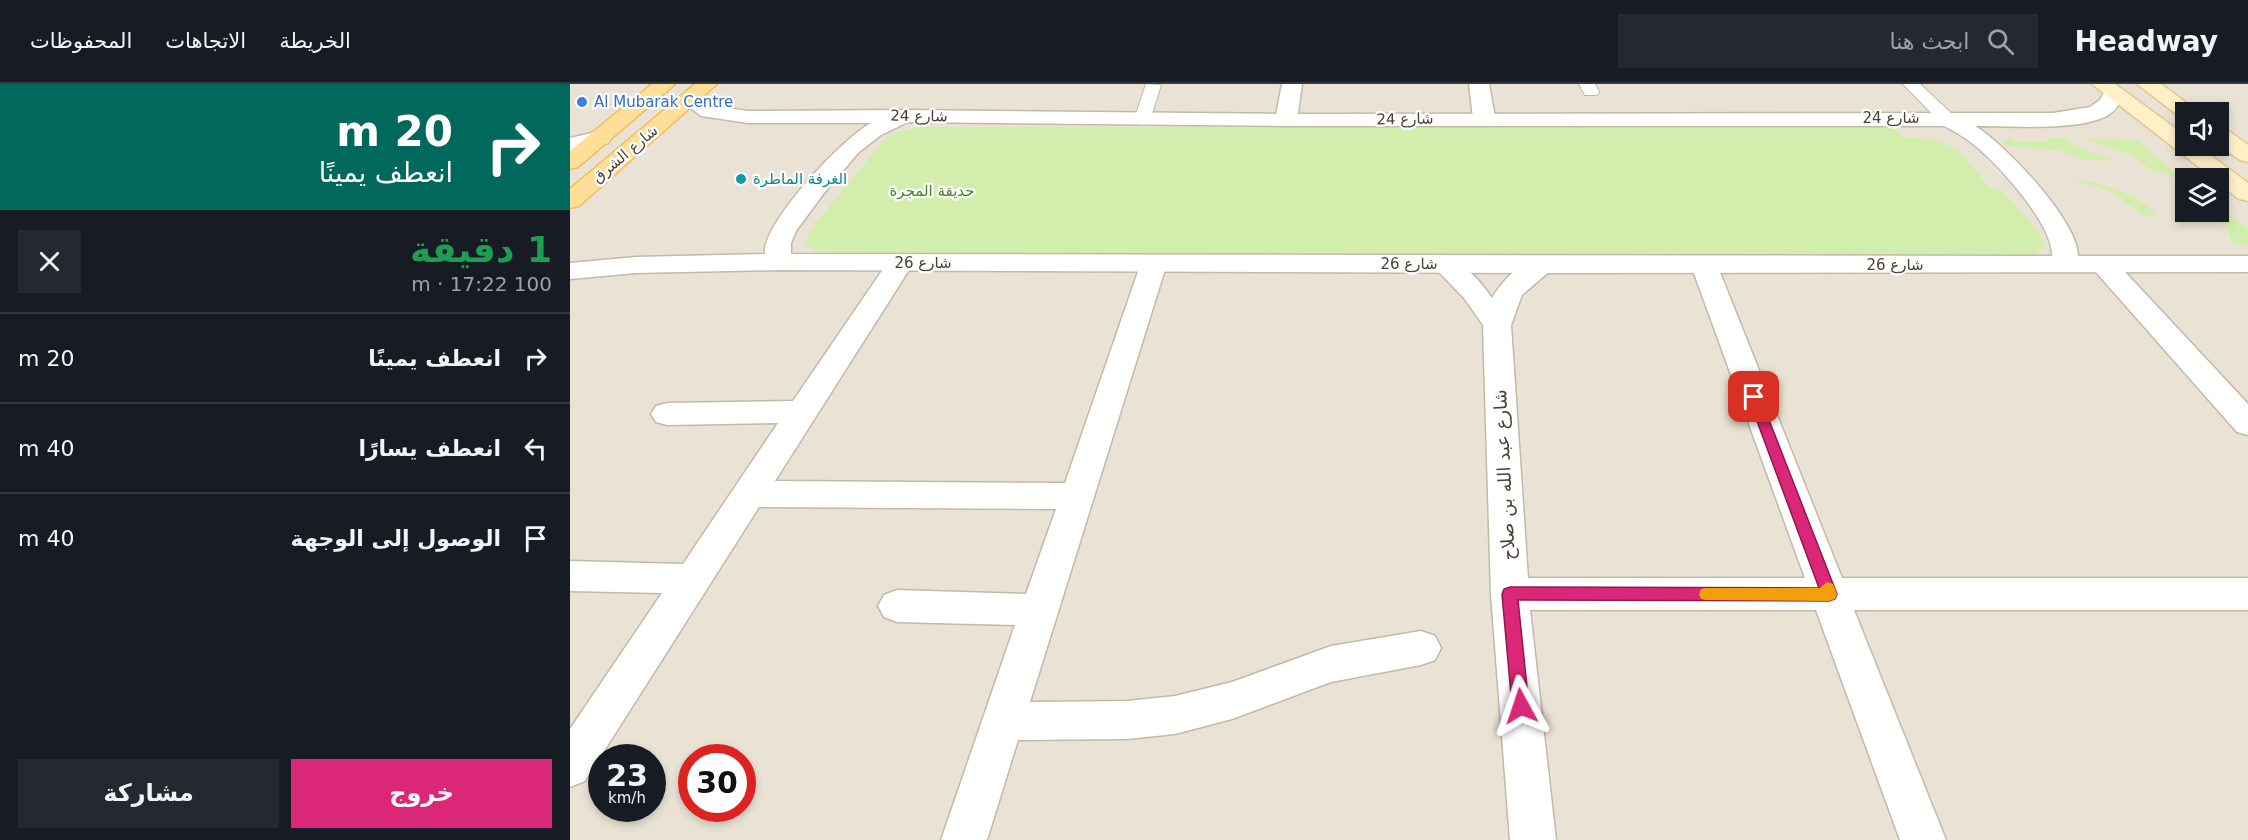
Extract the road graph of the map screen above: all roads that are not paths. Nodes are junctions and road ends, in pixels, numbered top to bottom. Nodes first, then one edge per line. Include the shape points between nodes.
1 (665, 84) edge
2 (1292, 84) edge
3 (1479, 84) edge
4 (1911, 84) edge
5 (2147, 84) edge
6 (1153, 85) edge
7 (2108, 88) edge
8 (701, 90) edge
9 (2175, 103) edge
10 (904, 116) junction
11 (1484, 118) junction
12 (1946, 118) junction
13 (1142, 120) junction
14 (1286, 120) junction
15 (600, 138) junction
16 (2229, 142) edge
17 (570, 145) edge
18 (2248, 155) edge
19 (570, 162) edge
20 (2248, 195) edge
21 (570, 201) edge
22 (781, 262) junction
23 (901, 262) junction
24 (1154, 263) junction
25 (1444, 264) junction
26 (2248, 264) edge
27 (1544, 265) junction
28 (1704, 265) junction
29 (2104, 265) junction
30 (2063, 266) junction
31 (570, 271) edge
32 (1497, 324) junction
33 (803, 412) junction
34 (667, 414) dead end
35 (2248, 424) edge
36 (749, 494) junction
37 (1078, 496) junction
38 (570, 576) edge
39 (692, 579) junction
40 (1510, 594) junction
41 (1829, 594) junction
42 (2248, 594) edge
43 (897, 606) dead end
44 (1040, 610) junction
45 (1420, 648) dead end
46 (1003, 721) junction
47 (574, 754) edge
48 (964, 840) edge
49 (1533, 840) edge
50 (1923, 840) edge

1 - 15 main road, شارع الشرق
2 - 14 street
3 - 11 street
4 - 12 lane
5 - 9 main road
6 - 13 lane
7 - 12 street, شارع 24 via 2111,101 2104,108 2075,118
7 - 20 main road
8 - 10 street, شارع 24 via 698,104 709,111 732,115
8 - 21 main road, شارع الشرق
10 - 13 street, شارع 24
10 - 22 street via 871,131 841,158 781,234 777,249
11 - 12 street, شارع 24
11 - 14 street, شارع 24
12 - 30 street via 1987,144 2030,194 2059,233 2066,255
13 - 14 street, شارع 24
15 - 17 street
15 - 19 main road, شارع الشرق
16 - 18 main road
22 - 23 street, شارع 26
22 - 31 street, شارع 26 via 636,265
23 - 24 street, شارع 26
23 - 33 street
24 - 25 street, شارع 26
24 - 37 street
25 - 27 street, شارع 26
25 - 32 street via 1474,292
26 - 29 street, شارع 26
27 - 28 street, شارع 26
27 - 32 street, شارع عبد الله بن صلاح via 1524,276 1510,291 1500,306
28 - 30 street, شارع 26
28 - 41 street
29 - 30 street, شارع 26
29 - 35 street
32 - 40 street, شارع عبد الله بن صلاح
33 - 34 street
33 - 36 street
36 - 37 street
36 - 39 street
37 - 44 street
38 - 39 street
39 - 47 street
40 - 41 street
40 - 49 street, شارع عبد الله بن صلاح
41 - 42 street
41 - 50 street
43 - 44 street
44 - 46 street
45 - 46 street via 1330,664 1243,698 1197,711 1151,718
46 - 48 street

